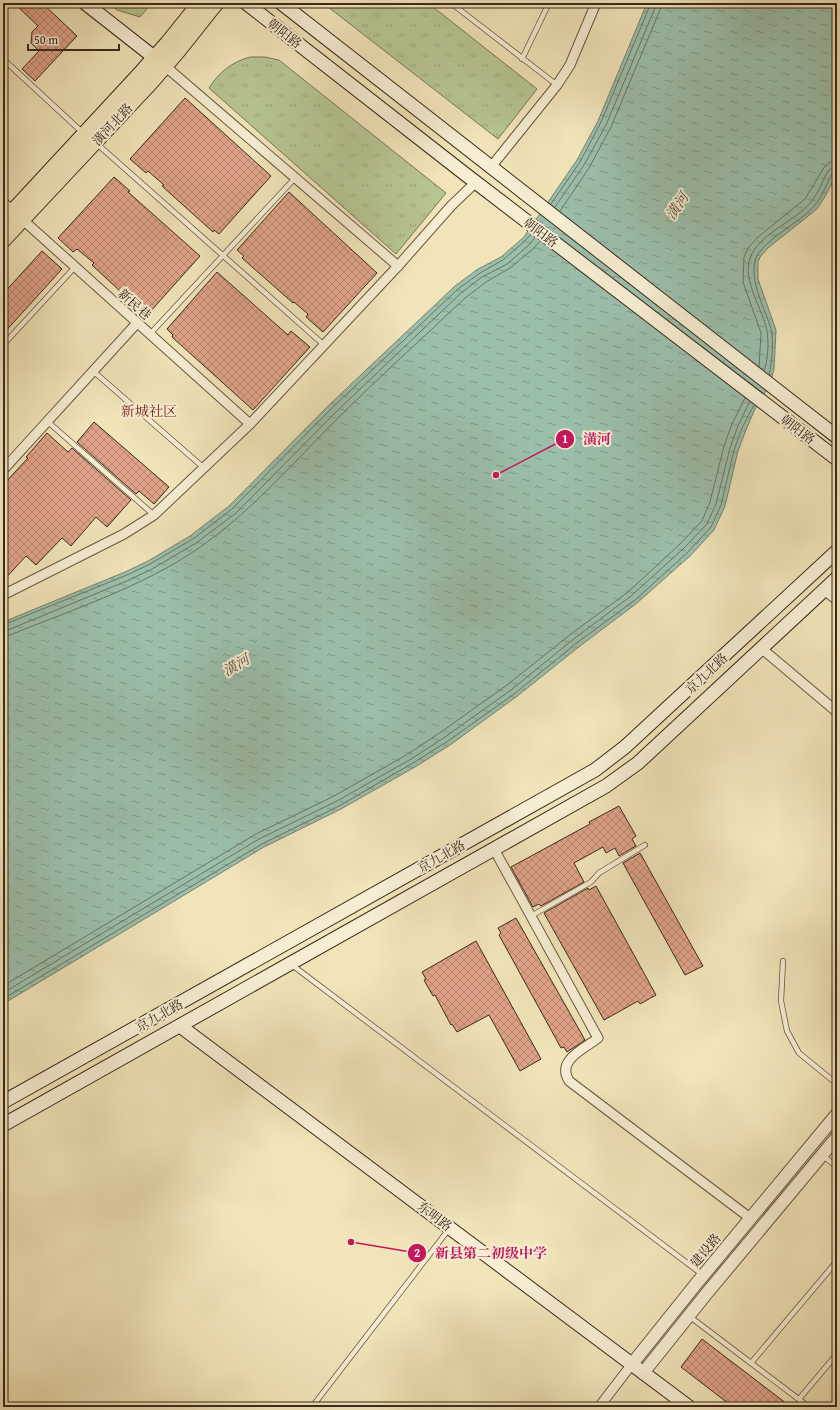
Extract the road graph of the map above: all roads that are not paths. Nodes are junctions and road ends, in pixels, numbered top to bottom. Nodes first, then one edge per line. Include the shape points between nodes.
1 (85, 3) edge
2 (200, 3) edge
3 (216, 3) edge
4 (246, 3) edge
5 (281, 3) edge
6 (450, 3) edge
7 (549, 3) edge
8 (596, 3) edge
9 (3, 59) edge
10 (522, 59) junction
11 (160, 62) junction
12 (557, 85) junction
13 (90, 138) junction
14 (491, 167) junction
15 (295, 178) junction
16 (476, 182) junction
17 (10, 213) edge
18 (3, 240) edge
19 (223, 255) junction
20 (75, 266) junction
21 (398, 266) junction
22 (137, 323) junction
23 (150, 334) junction
24 (3, 345) edge
25 (324, 345) junction
26 (93, 371) junction
27 (47, 421) junction
28 (250, 424) junction
29 (837, 437) edge
30 (837, 459) edge
31 (204, 468) junction
32 (3, 470) edge
33 (154, 515) junction
34 (837, 551) edge
35 (837, 578) edge
36 (824, 590) junction
37 (3, 595) edge
38 (837, 600) edge
39 (761, 648) junction
40 (837, 712) edge
41 (645, 845) dead end
42 (494, 849) junction
43 (531, 916) junction
44 (783, 961) dead end
45 (291, 964) junction
46 (180, 1026) junction
47 (837, 1084) edge
48 (3, 1102) edge
49 (837, 1114) edge
50 (3, 1125) edge
51 (837, 1137) edge
52 (822, 1155) junction
53 (837, 1167) edge
54 (750, 1218) junction
55 (450, 1228) junction
56 (837, 1261) edge
57 (703, 1275) junction
58 (689, 1316) junction
59 (837, 1354) edge
60 (751, 1363) junction
61 (632, 1364) junction
62 (644, 1373) junction
63 (799, 1399) junction
64 (312, 1407) edge
65 (599, 1407) edge
66 (689, 1407) edge
67 (809, 1407) edge

1 - 11 main road
2 - 11 main road, 潢河北路
3 - 11 main road, 潢河北路
4 - 16 main road, 朝阳路
5 - 14 main road, 朝阳路
6 - 10 lane
7 - 10 lane
8 - 12 street via 570,65
9 - 13 lane
10 - 12 lane
11 - 13 main road, 潢河北路
11 - 15 street
12 - 14 street
13 - 17 main road, 潢河北路
13 - 19 lane
14 - 29 main road, 朝阳路
15 - 19 lane
15 - 21 street
16 - 21 street
16 - 30 main road, 朝阳路
17 - 18 main road, 潢河北路
17 - 20 street, 新民巷
19 - 23 lane
19 - 25 lane
20 - 22 street, 新民巷
20 - 24 lane
21 - 25 street
22 - 23 street, 新民巷
22 - 26 street
23 - 28 street, 新民巷
25 - 28 street
26 - 27 street
26 - 31 lane
27 - 32 street
27 - 33 lane
28 - 31 street
31 - 33 street
33 - 37 street via 124,534
34 - 48 main road, 京九北路 via 625,747 595,770
35 - 36 main road, 京九北路
36 - 38 street
36 - 39 main road, 京九北路
39 - 40 street
39 - 42 main road, 京九北路 via 623,775
41 - 43 lane via 599,873 591,882
42 - 43 street
42 - 45 main road, 京九北路
43 - 54 street via 598,1038 570,1058 565,1065 565,1074 569,1081
44 - 47 lane via 781,1001 787,1031 799,1053
45 - 46 main road, 京九北路
45 - 57 lane
46 - 50 main road, 京九北路
46 - 55 main road, 东明路
49 - 54 street, 建设路
51 - 52 street
52 - 53 lane
52 - 58 street
54 - 57 street, 建设路
55 - 61 main road, 东明路
55 - 64 lane
56 - 60 lane
57 - 61 street, 建设路
58 - 60 lane
58 - 62 street
59 - 63 lane
60 - 63 lane
61 - 62 main road, 东明路
61 - 65 street, 建设路
62 - 66 main road, 东明路
63 - 67 lane

